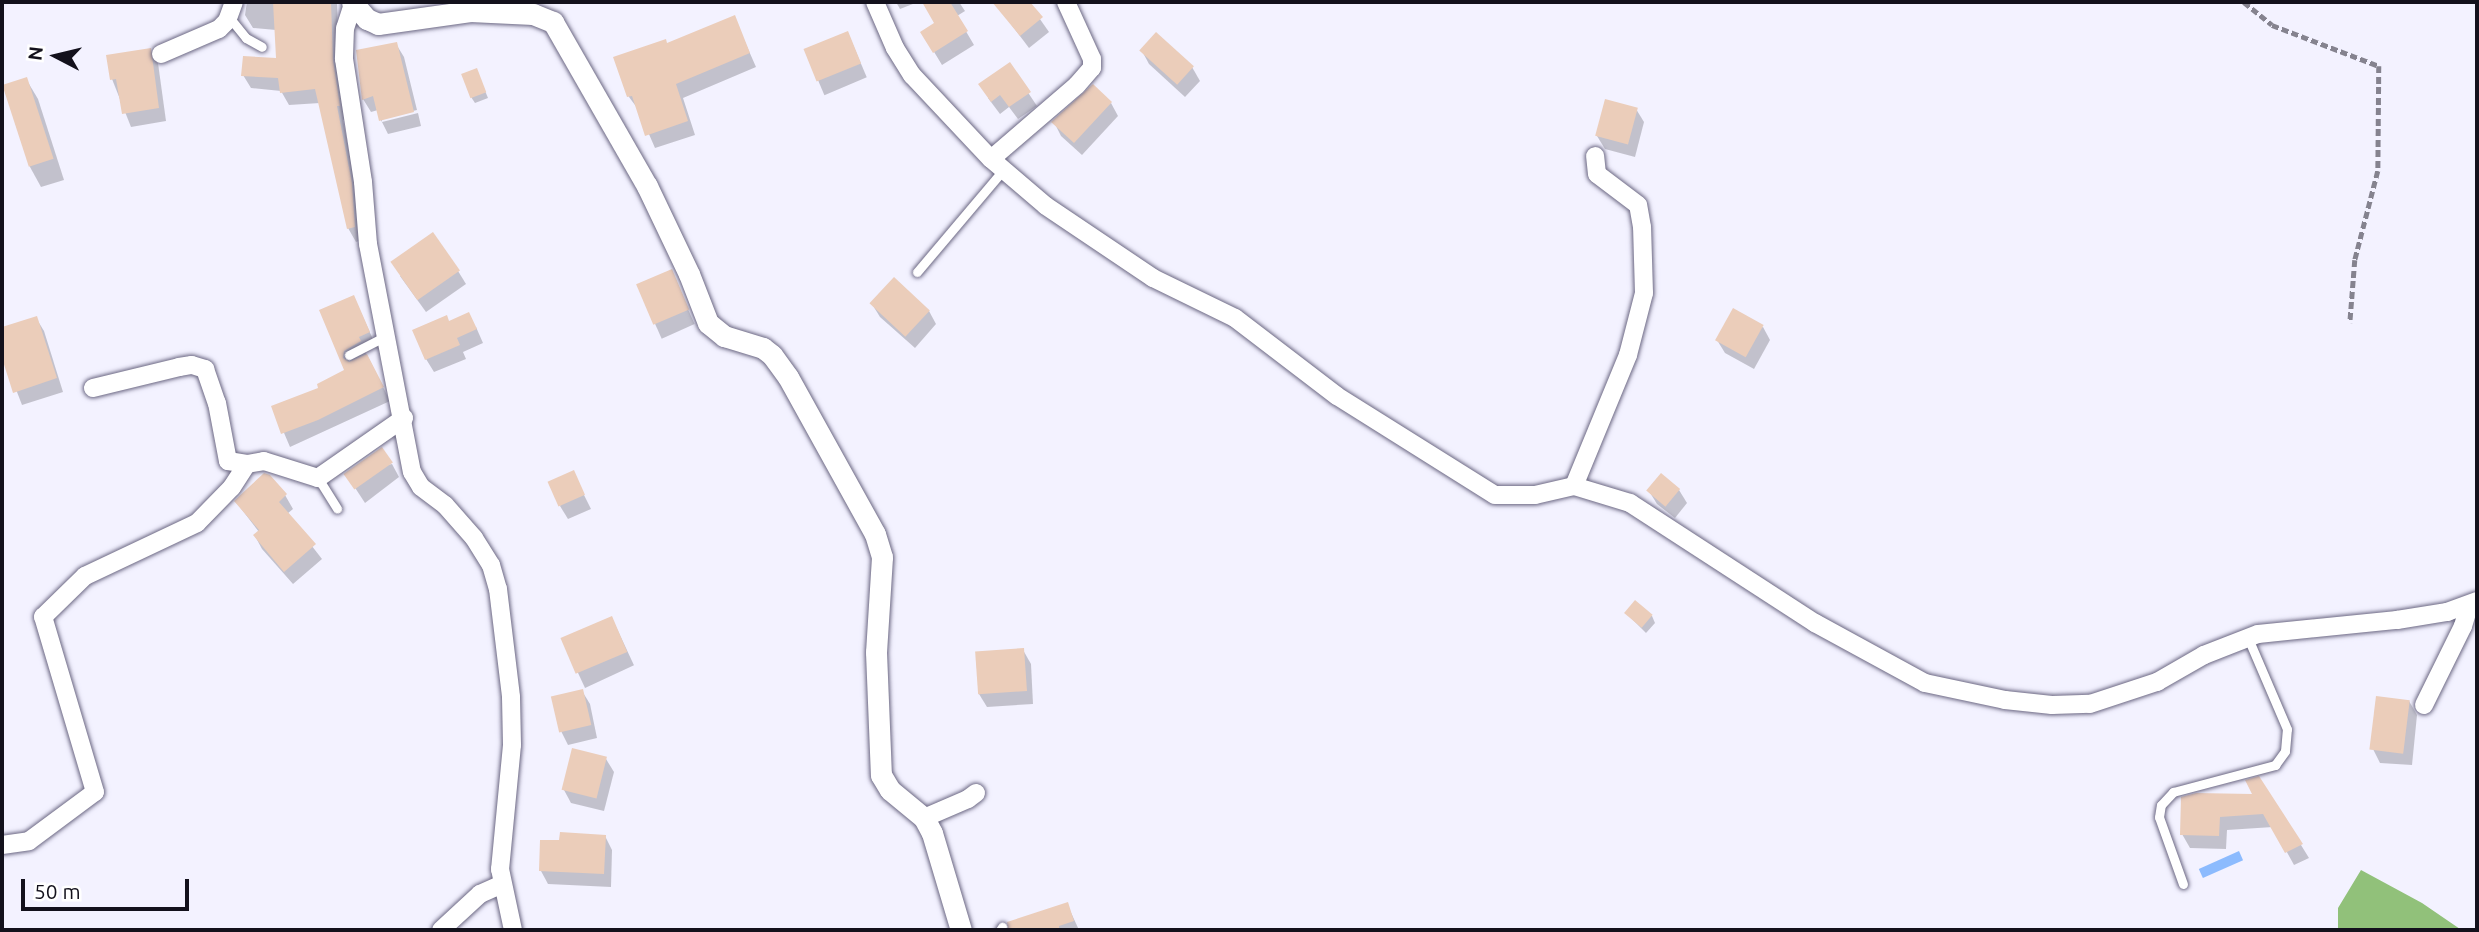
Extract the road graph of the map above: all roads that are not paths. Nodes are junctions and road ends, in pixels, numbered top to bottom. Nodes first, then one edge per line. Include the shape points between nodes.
1 (875, 2) edge
2 (1066, 2) edge
3 (352, 3) edge
4 (439, 8) edge
5 (231, 10) edge
6 (262, 47) dead end
7 (161, 54) dead end
8 (1595, 156) dead end
9 (998, 164) junction
10 (917, 272) dead end
11 (386, 336) junction
12 (349, 355) dead end
13 (93, 388) dead end
14 (404, 418) junction
15 (247, 464) junction
16 (318, 478) junction
17 (1574, 486) junction
18 (337, 509) dead end
19 (2473, 604) edge
20 (2248, 638) junction
21 (2424, 705) dead end
22 (976, 793) dead end
23 (924, 818) junction
24 (2, 845) edge
25 (502, 884) junction
26 (2183, 884) dead end
27 (441, 930) edge
28 (513, 930) edge
29 (961, 930) edge

1 - 9 street via 912,75
2 - 9 street via 1092,68
3 - 4 street via 378,24
3 - 11 street via 343,39 344,59 368,244
4 - 23 street via 522,13 545,16 553,22 647,186 708,323 724,336 763,348 788,377 875,534 882,557 876,652 881,775 890,790
5 - 6 lane via 246,38
5 - 7 street via 216,31
8 - 17 street via 1597,174 1638,205 1644,293 1628,355
9 - 10 lane
9 - 17 street via 1046,206 1153,278 1234,318 1336,396 1495,495 1535,495
11 - 12 lane
11 - 14 street
13 - 15 street via 179,367 205,369 228,461
14 - 16 street
14 - 25 street via 413,475 474,538 491,565 498,589 512,745 500,857
15 - 16 street via 264,461
15 - 24 street via 197,523 85,576 43,617 94,792 29,841
16 - 18 lane
17 - 20 street via 1630,503 1886,664 1925,684 1961,693 2052,705 2090,704 2157,682 2204,655
19 - 20 street via 2397,620 2311,626
19 - 21 street
20 - 26 lane via 2287,729 2286,751 2275,765 2173,792 2161,805 2159,817
22 - 23 street
23 - 29 street
25 - 27 street via 480,894
25 - 28 street

